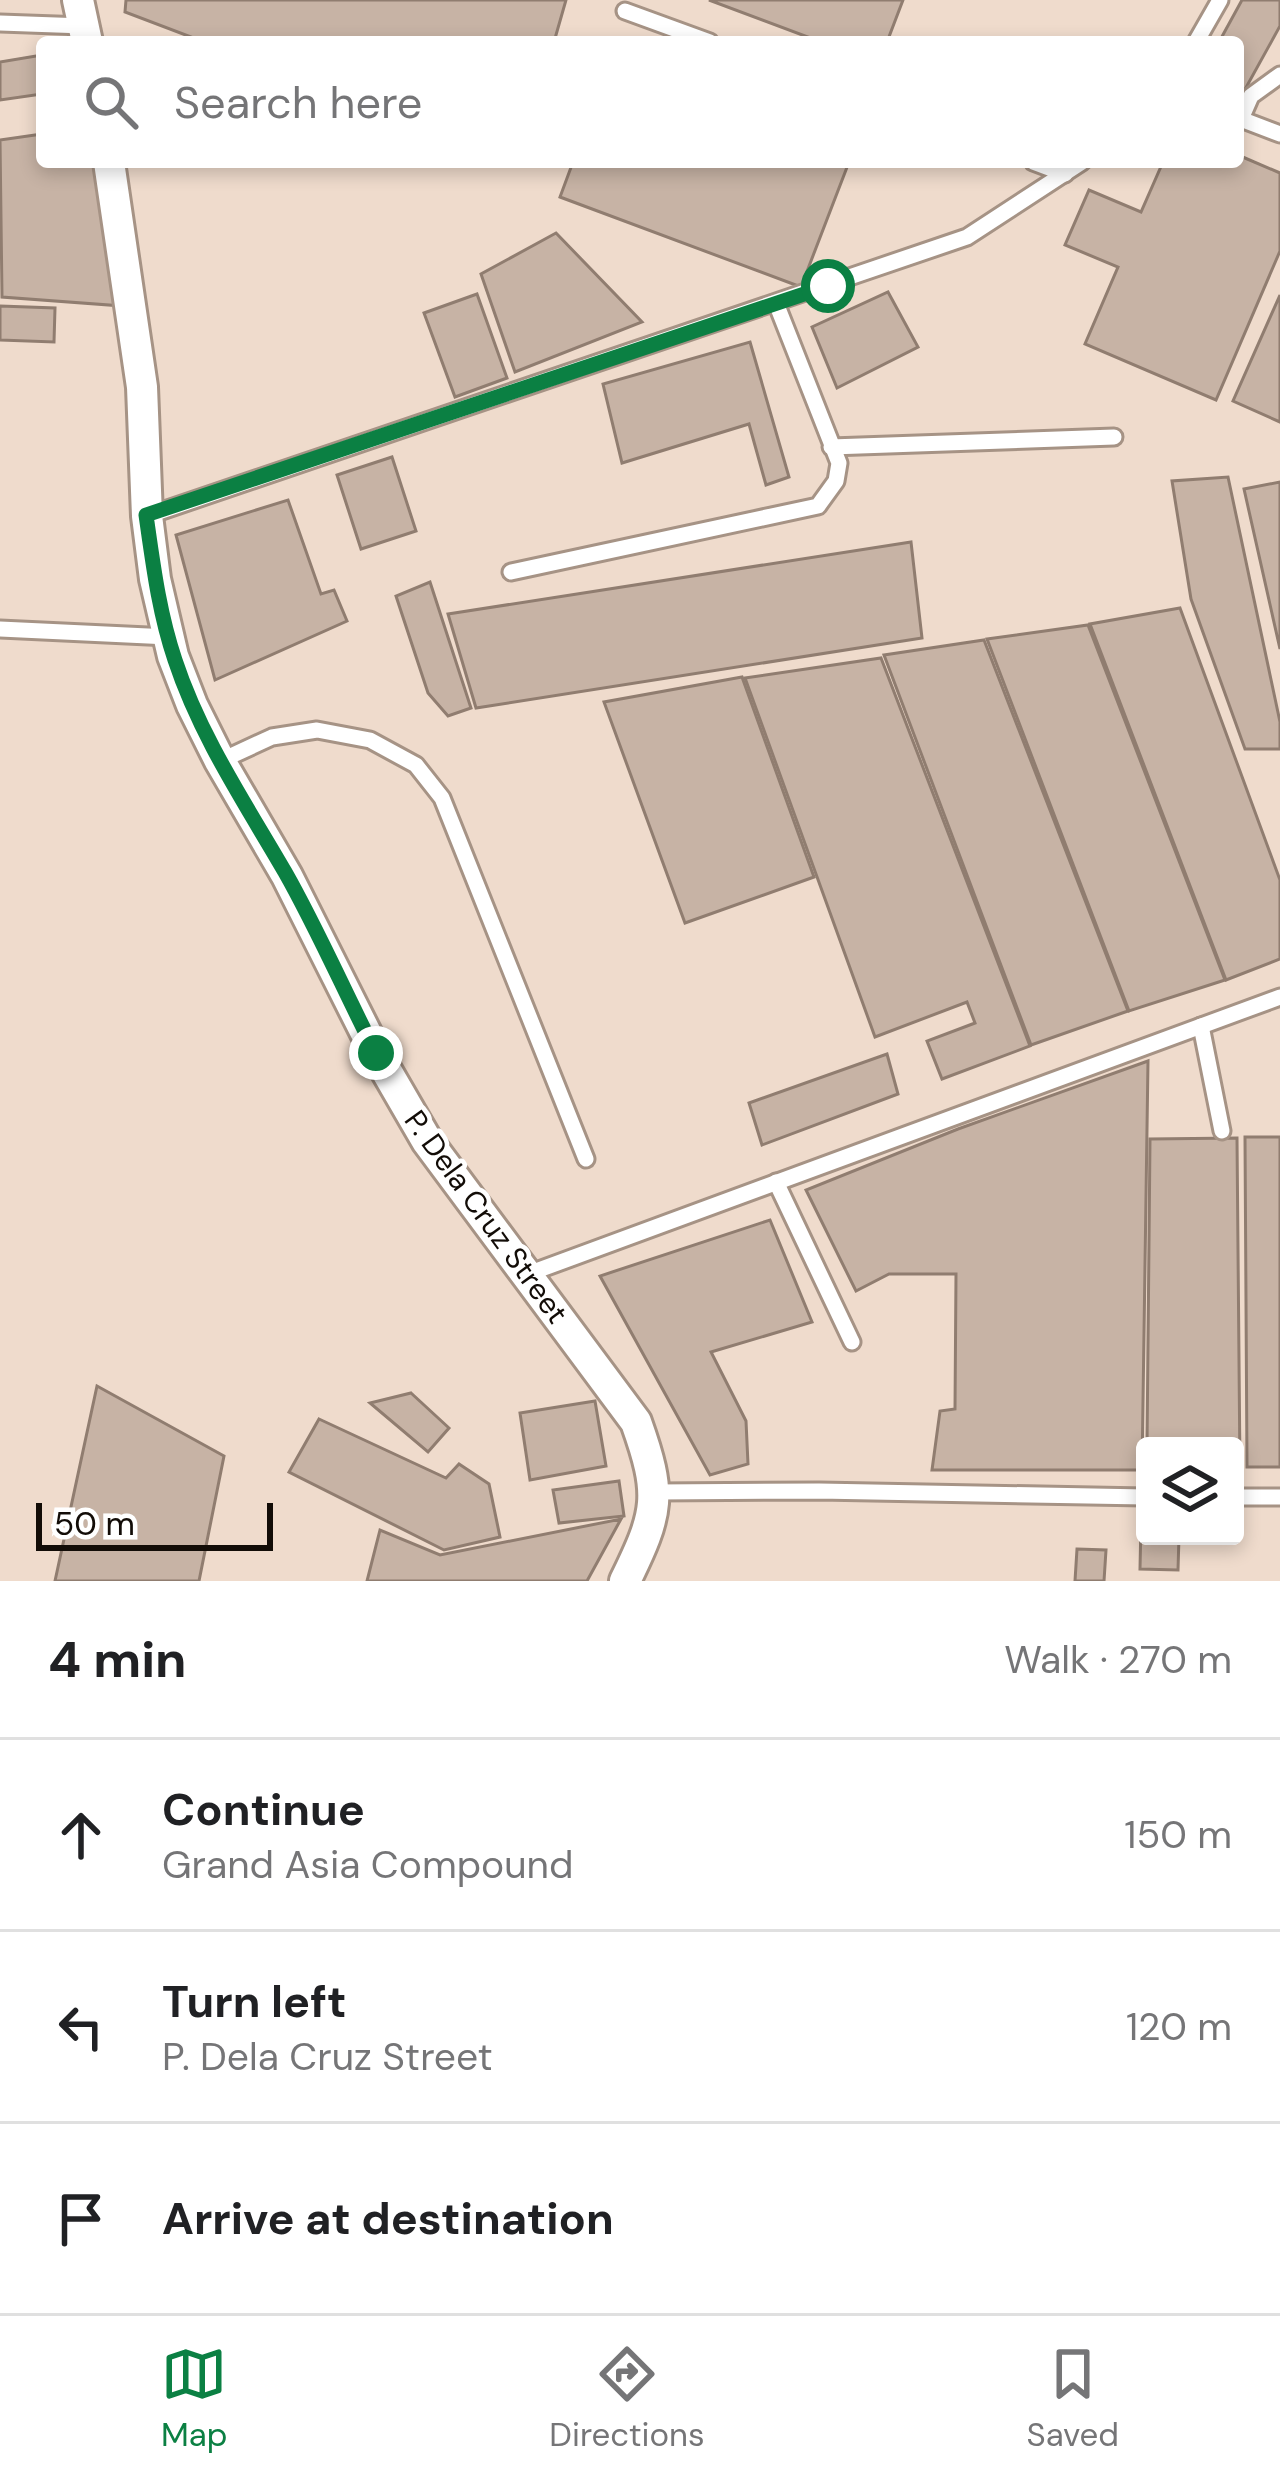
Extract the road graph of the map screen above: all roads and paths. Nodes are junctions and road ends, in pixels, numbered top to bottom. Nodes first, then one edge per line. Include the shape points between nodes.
1 (1220, 0) edge
2 (625, 11) dead end
3 (0, 23) edge
4 (83, 23) edge
5 (694, 36) edge
6 (1199, 36) edge
7 (1280, 75) edge
8 (1244, 111) edge
9 (1244, 120) edge
10 (1280, 134) edge
11 (110, 168) edge
12 (1049, 168) edge
13 (1074, 168) edge
14 (1065, 174) junction
15 (776, 303) junction
16 (1114, 437) dead end
17 (832, 447) junction
18 (146, 515) junction
19 (512, 572) dead end
20 (0, 629) edge
21 (169, 637) junction
22 (220, 761) junction
23 (1280, 997) edge
24 (1201, 1026) junction
25 (1222, 1131) dead end
26 (586, 1159) dead end
27 (776, 1182) junction
28 (525, 1274) junction
29 (852, 1342) dead end
30 (656, 1492) junction
31 (1136, 1496) edge
32 (1244, 1497) edge
33 (1280, 1497) edge
34 (625, 1581) edge

1 - 6 lane
2 - 5 lane
3 - 4 lane
7 - 8 lane
9 - 10 lane
11 - 18 street, P. Dela Cruz Street via 142,387
12 - 14 lane
13 - 14 lane
14 - 15 lane via 967,237
15 - 17 lane
15 - 18 lane
16 - 17 lane
17 - 19 lane via 836,481 818,506
18 - 21 street, P. Dela Cruz Street
20 - 21 lane
21 - 22 street, P. Dela Cruz Street
22 - 26 lane via 272,737 317,730 370,740 416,765 442,798
22 - 28 street, P. Dela Cruz Street via 427,1141
23 - 24 lane
24 - 25 lane
24 - 27 lane
27 - 28 lane
27 - 29 lane
28 - 30 street, P. Dela Cruz Street via 636,1422
30 - 31 lane
30 - 34 street via 650,1530
32 - 33 lane

